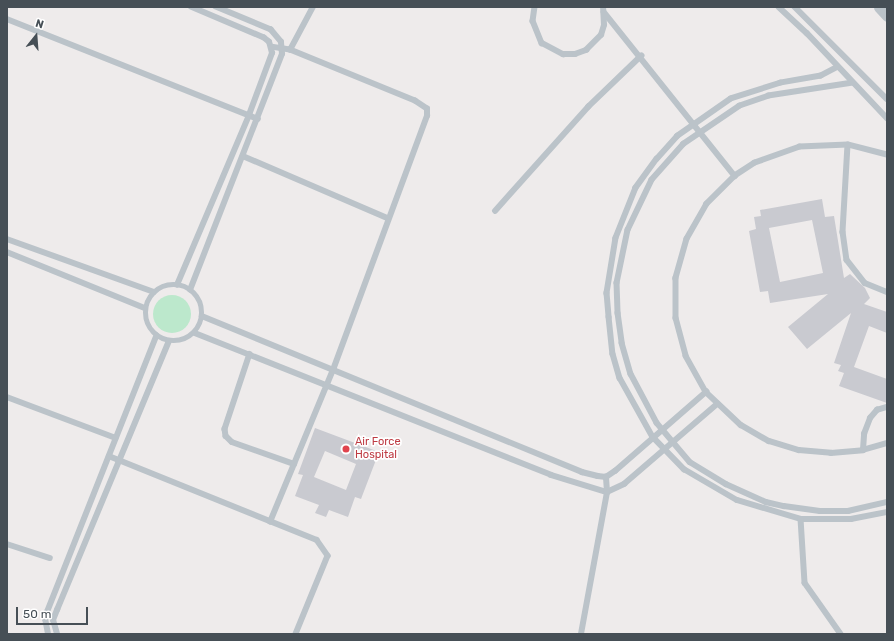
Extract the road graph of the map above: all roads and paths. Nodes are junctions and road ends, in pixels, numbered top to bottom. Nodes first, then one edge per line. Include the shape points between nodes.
1 (191, 7) edge
2 (216, 7) edge
3 (313, 7) edge
4 (535, 7) edge
5 (779, 7) edge
6 (795, 7) edge
7 (879, 7) edge
8 (604, 9) edge
9 (887, 16) edge
10 (7, 19) edge
11 (272, 47) junction
12 (282, 48) junction
13 (290, 50) junction
14 (641, 56) junction
15 (838, 67) junction
16 (853, 83) junction
17 (887, 99) edge
18 (249, 115) junction
19 (887, 118) edge
20 (258, 119) junction
21 (694, 124) junction
22 (700, 132) junction
23 (848, 145) junction
24 (887, 155) edge
25 (243, 156) junction
26 (735, 176) junction
27 (496, 211) dead end
28 (388, 218) junction
29 (7, 239) edge
30 (7, 252) edge
31 (176, 285) junction
32 (190, 290) junction
33 (154, 292) junction
34 (887, 292) edge
35 (146, 308) junction
36 (202, 316) junction
37 (194, 333) junction
38 (156, 336) junction
39 (169, 341) junction
40 (250, 354) junction
41 (333, 370) junction
42 (327, 384) junction
43 (706, 392) junction
44 (7, 397) edge
45 (717, 404) junction
46 (887, 407) edge
47 (662, 428) junction
48 (653, 437) junction
49 (116, 438) junction
50 (671, 442) junction
51 (887, 443) edge
52 (664, 449) junction
53 (863, 450) junction
54 (109, 456) junction
55 (119, 460) junction
56 (294, 464) junction
57 (606, 477) junction
58 (607, 492) junction
59 (887, 502) edge
60 (887, 512) edge
61 (801, 519) junction
62 (270, 522) junction
63 (7, 544) edge
64 (50, 558) dead end
65 (48, 634) edge
66 (57, 634) edge
67 (296, 634) edge
68 (581, 634) edge
69 (841, 634) edge

1 - 11 lane via 264,38
2 - 12 lane via 271,30 277,35
3 - 13 lane
4 - 8 lane via 533,21 536,33 542,43 563,54 575,54 594,44 604,25
5 - 15 lane
6 - 17 lane
7 - 9 street
8 - 14 lane
10 - 18 lane
11 - 12 lane
11 - 18 lane via 270,60
12 - 13 lane
12 - 20 lane via 280,62
13 - 28 lane via 415,101 427,110 425,124
14 - 21 lane
14 - 27 lane via 593,102
15 - 16 lane
15 - 21 lane via 820,76 781,83 731,99
16 - 19 lane
16 - 22 lane via 769,96 740,106
18 - 20 lane
18 - 31 lane
20 - 25 lane
21 - 22 lane
21 - 48 lane via 657,159 636,188 624,213 610,267 607,293 613,354 620,378
22 - 26 lane
22 - 47 lane via 684,144 652,180 628,230 620,263 618,313 622,343 631,374
23 - 24 lane
23 - 26 lane via 800,147 763,160
23 - 34 lane via 844,232 847,260 865,283
25 - 28 lane
25 - 32 lane
26 - 43 lane via 707,204 687,239 676,278 676,318 686,356
28 - 41 lane
29 - 33 lane
30 - 35 lane
31 - 32 lane
31 - 33 lane via 165,286
32 - 36 lane via 200,301
33 - 35 lane
35 - 38 lane via 147,323
36 - 37 lane
36 - 41 lane
37 - 39 lane via 183,340
37 - 40 lane
38 - 39 lane
38 - 49 lane
39 - 55 lane
40 - 42 lane
40 - 56 lane via 225,429 226,436 232,442
41 - 42 lane
41 - 57 lane via 582,472
42 - 56 lane
42 - 58 lane via 551,474
43 - 45 lane
43 - 47 lane
44 - 49 lane
45 - 50 lane
45 - 53 lane via 741,425 769,441 831,453
46 - 53 lane via 877,410 870,418 864,434
47 - 48 lane
47 - 50 lane
48 - 52 lane
48 - 57 lane
49 - 54 lane
50 - 52 lane
50 - 59 lane via 690,462 706,473 766,502 820,511 848,511
51 - 53 lane
52 - 58 lane via 624,484
52 - 61 lane via 684,469 712,487 762,509
54 - 55 lane
54 - 65 lane via 47,612 45,619
55 - 62 lane
55 - 66 lane via 53,620
56 - 62 lane
57 - 58 lane
58 - 68 lane
60 - 61 lane via 851,519
61 - 69 lane via 805,583
62 - 67 lane via 317,540 328,556
63 - 64 lane

